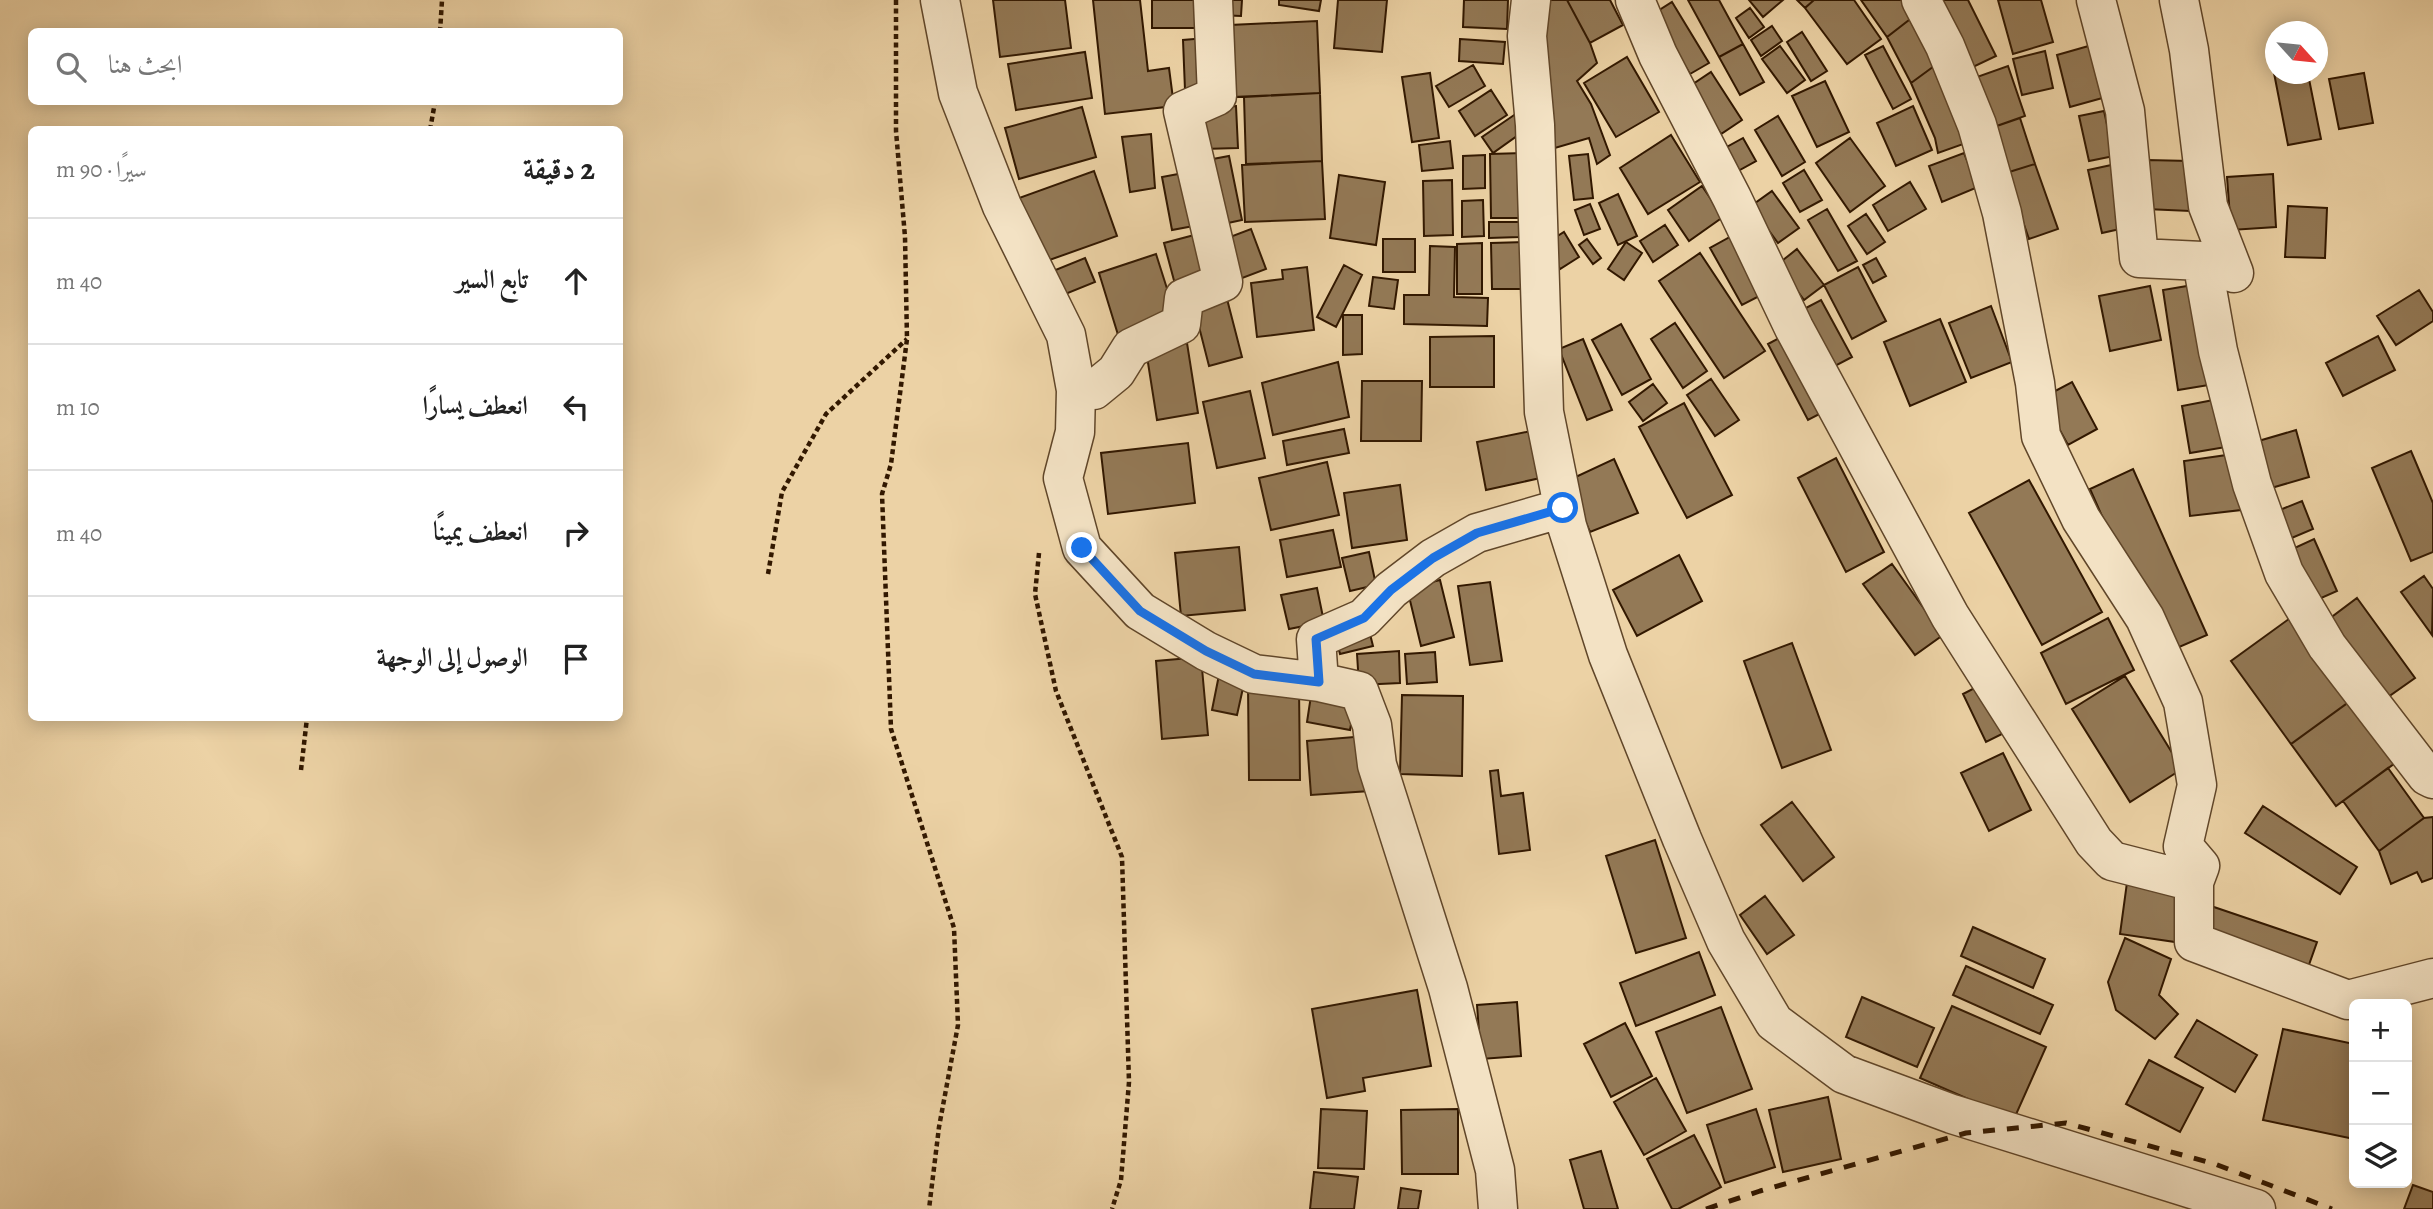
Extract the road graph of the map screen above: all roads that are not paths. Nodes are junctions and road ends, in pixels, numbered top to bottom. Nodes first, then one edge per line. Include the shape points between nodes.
1 (940, 0) edge
2 (1213, 0) edge
3 (1531, 0) edge
4 (1635, 0) edge
5 (1921, 0) edge
6 (2096, 0) edge
7 (2179, 0) edge
8 (2202, 261) junction
9 (1076, 390) junction
10 (1563, 508) junction
11 (1319, 682) junction
12 (2433, 779) edge
13 (2194, 882) junction
14 (2433, 978) edge
15 (1498, 1209) edge
16 (2256, 1209) edge

1 - 9 street via 958,93 1002,206 1066,335
2 - 9 street via 1217,96 1183,111 1223,282 1184,299 1181,324 1131,348 1116,372 1094,390
3 - 10 street via 1527,36 1535,125 1544,412
4 - 13 street via 1794,328 1950,616 2094,842 2112,861
5 - 13 street via 1977,125 2002,213 2041,436 2081,519 2145,618 2183,702 2197,785 2183,846 2200,866
6 - 8 street via 2125,111 2139,258
7 - 8 street via 2208,206 2234,273
8 - 12 street via 2218,351 2252,484 2284,573 2327,646
9 - 11 street via 1075,432 1063,478 1082,548 1140,611 1206,651 1254,674
10 - 11 street via 1477,533 1433,558 1364,618 1316,639
10 - 16 street via 1608,655 1682,839 1726,941 1774,1022 1844,1074 1964,1118
11 - 15 street via 1359,691 1372,725 1377,765 1448,988 1495,1170
13 - 14 street via 2194,942 2348,1000

